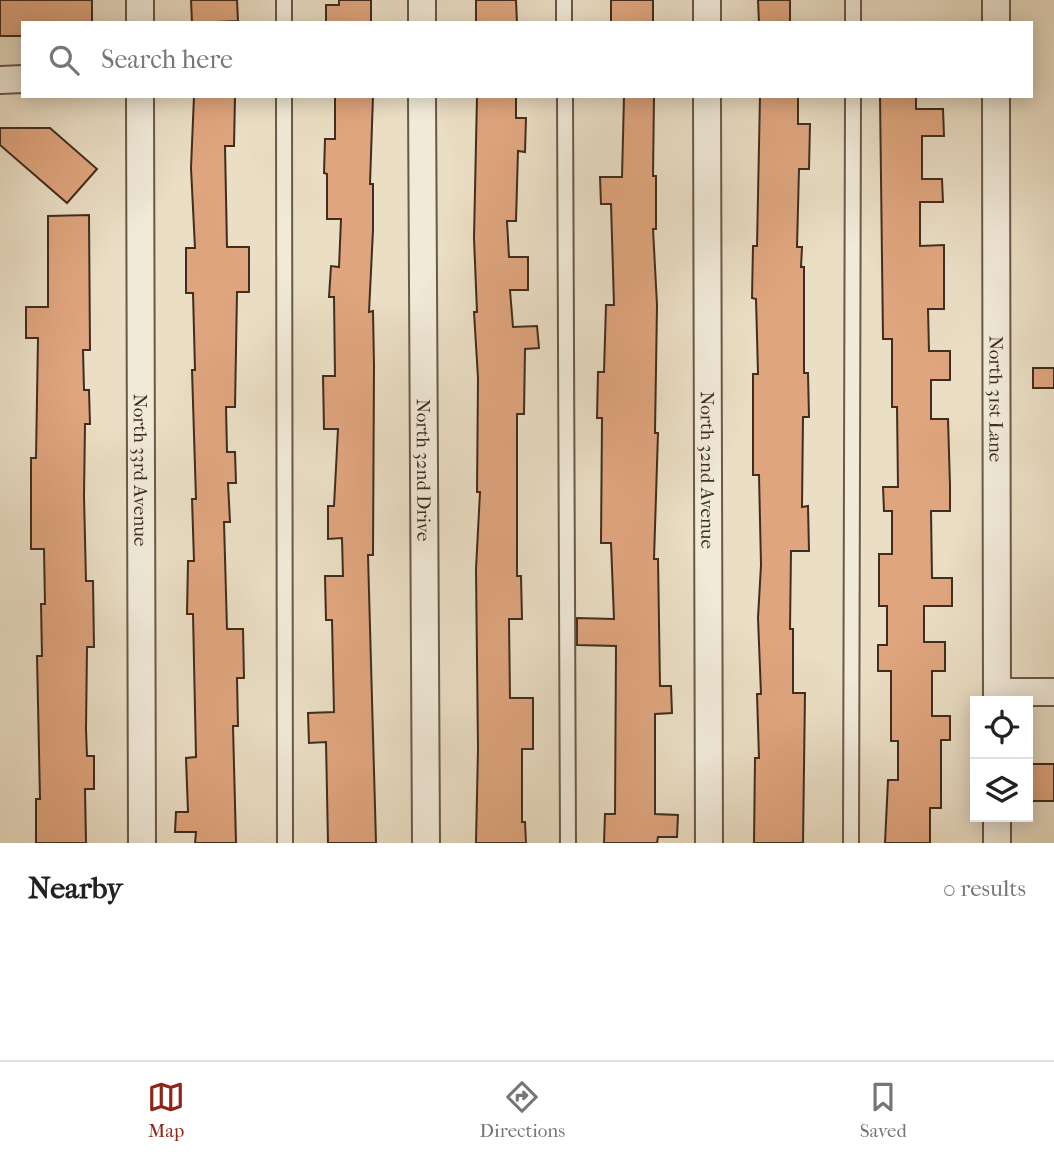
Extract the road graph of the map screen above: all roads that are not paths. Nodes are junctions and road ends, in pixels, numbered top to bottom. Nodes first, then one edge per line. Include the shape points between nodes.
1 (139, 0) edge
2 (284, 0) edge
3 (422, 0) edge
4 (564, 0) edge
5 (706, 0) edge
6 (853, 0) edge
7 (996, 0) edge
8 (140, 21) edge
9 (284, 21) edge
10 (422, 21) edge
11 (564, 21) edge
12 (707, 21) edge
13 (853, 21) edge
14 (996, 21) edge
15 (0, 79) edge
16 (21, 79) edge
17 (140, 98) edge
18 (284, 98) edge
19 (422, 98) edge
20 (565, 98) edge
21 (707, 98) edge
22 (853, 98) edge
23 (996, 98) edge
24 (1054, 692) edge
25 (997, 696) edge
26 (1008, 696) edge
27 (997, 822) edge
28 (142, 843) edge
29 (285, 843) edge
30 (426, 843) edge
31 (568, 843) edge
32 (709, 843) edge
33 (851, 843) edge
34 (997, 843) edge

1 - 8 street
2 - 9 lane
3 - 10 street
4 - 11 lane
5 - 12 street
6 - 13 lane
7 - 14 street
15 - 16 street
17 - 28 street, North 33rd Avenue
18 - 29 lane
19 - 30 street, North 32nd Drive
20 - 31 lane
21 - 32 street, North 32nd Avenue
22 - 33 lane
23 - 25 street, North 31st Lane
24 - 26 street
27 - 34 street

